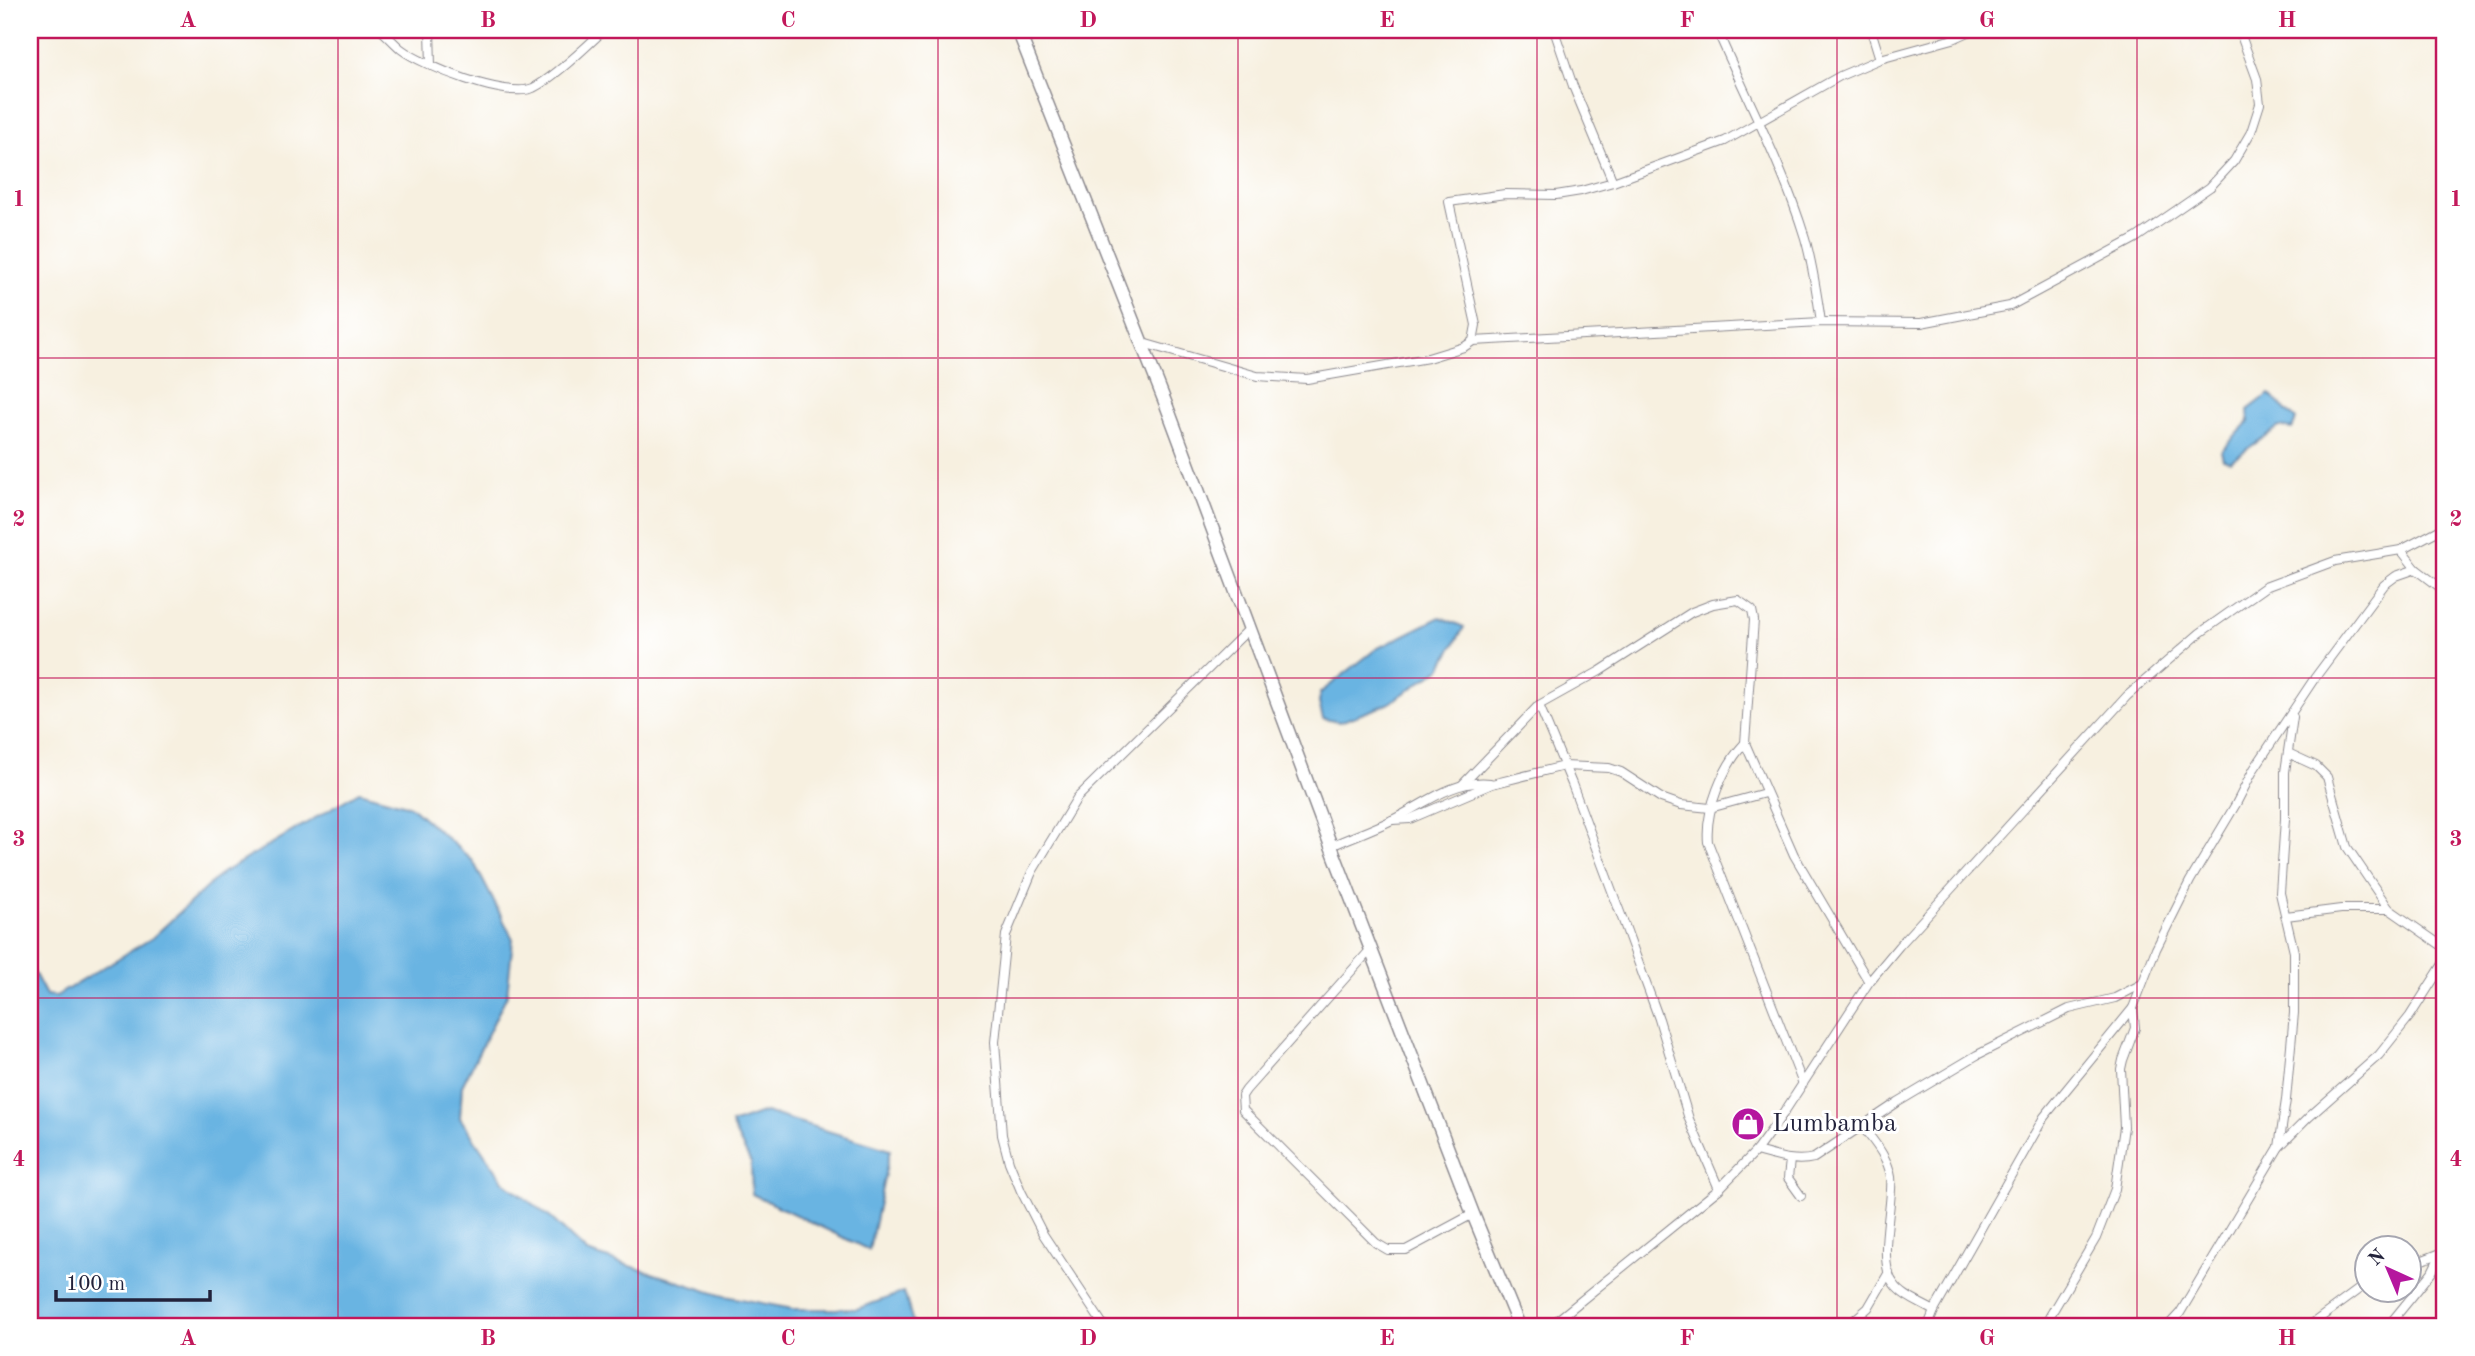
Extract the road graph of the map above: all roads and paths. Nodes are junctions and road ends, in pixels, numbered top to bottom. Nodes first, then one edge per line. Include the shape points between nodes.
1 (381, 30) edge
2 (430, 30) edge
3 (604, 30) edge
4 (1018, 30) edge
5 (1555, 30) edge
6 (1717, 30) edge
7 (1871, 30) edge
8 (1973, 30) edge
9 (2239, 30) edge
10 (1880, 59) junction
11 (431, 66) junction
12 (1758, 122) junction
13 (1613, 182) junction
14 (1821, 323) junction
15 (1472, 341) junction
16 (1143, 343) junction
17 (2445, 527) edge
18 (2401, 550) junction
19 (2416, 569) junction
20 (2445, 592) edge
21 (1250, 628) junction
22 (1539, 705) junction
23 (2294, 712) junction
24 (1745, 743) junction
25 (2288, 753) junction
26 (1564, 766) junction
27 (1493, 784) junction
28 (1462, 785) junction
29 (1765, 793) junction
30 (1710, 808) junction
31 (1392, 820) junction
32 (1331, 846) junction
33 (2389, 909) junction
34 (2286, 916) junction
35 (2445, 948) edge
36 (1371, 949) junction
37 (2445, 961) edge
38 (1869, 982) junction
39 (2142, 984) junction
40 (2133, 1008) junction
41 (1803, 1084) junction
42 (1862, 1126) junction
43 (2279, 1147) junction
44 (1756, 1151) junction
45 (1790, 1160) junction
46 (1719, 1189) junction
47 (1801, 1196) dead end
48 (1473, 1214) junction
49 (2444, 1251) edge
50 (2422, 1260) edge
51 (1889, 1272) junction
52 (2352, 1295) edge
53 (1934, 1311) junction
54 (1104, 1326) edge
55 (1519, 1326) edge
56 (1550, 1326) edge
57 (1847, 1326) edge
58 (1928, 1326) edge
59 (2044, 1326) edge
60 (2168, 1326) edge
61 (2309, 1326) edge
62 (2388, 1326) edge

1 - 11 street via 400,48
2 - 11 street
3 - 11 street via 534,87 519,91
4 - 16 main road
5 - 13 street
6 - 12 street
7 - 10 street
8 - 10 street
9 - 14 street via 2257,79 2260,104 2234,161 2210,187 2136,238 2010,306 1921,323
10 - 12 street
12 - 13 street via 1725,141
12 - 14 street via 1805,237
13 - 15 street via 1556,195 1505,194 1449,202 1476,325
14 - 15 street
15 - 16 street via 1428,358 1307,379 1257,376
16 - 21 main road
17 - 18 street
18 - 19 street
18 - 38 street via 2335,561 2265,587 2200,633 2127,696
19 - 20 street
19 - 23 street via 2384,585
21 - 32 main road
21 - 54 street via 1077,798 1032,872 1006,935 995,1042 999,1108 1009,1162 1043,1234
22 - 24 street via 1692,612 1738,600 1752,610 1754,620
22 - 26 street
22 - 28 street
23 - 25 street
23 - 39 street via 2253,769 2190,881
24 - 29 street
24 - 30 street via 1732,759
25 - 33 street via 2316,766 2327,777 2347,847
25 - 34 street via 2280,893
26 - 27 street
26 - 30 street via 1609,768 1661,798
26 - 46 street via 1659,1020 1689,1119
27 - 28 street
27 - 31 street via 1410,819
28 - 31 street
29 - 30 street
29 - 38 street via 1794,855
30 - 41 street via 1708,842
31 - 32 street
32 - 36 main road
33 - 34 street
33 - 35 street
34 - 43 street via 2294,952 2294,1013
36 - 48 main road
36 - 48 street via 1245,1090 1243,1110 1388,1250 1406,1250
37 - 43 street via 2379,1055
38 - 41 street
39 - 40 street
39 - 42 street via 2115,998 2069,1009 1977,1055
40 - 53 street via 2044,1117
40 - 59 street via 2135,1028 2122,1069 2124,1127 2115,1189 2096,1238
41 - 44 street
42 - 45 street via 1814,1158
42 - 51 street via 1884,1156 1891,1178 1886,1235
43 - 60 street
44 - 45 street
44 - 46 street
45 - 47 street via 1788,1178
46 - 56 street
48 - 55 main road
49 - 50 street
49 - 62 street
51 - 53 street via 1892,1283
51 - 57 street via 1868,1308
52 - 61 street
53 - 58 street

